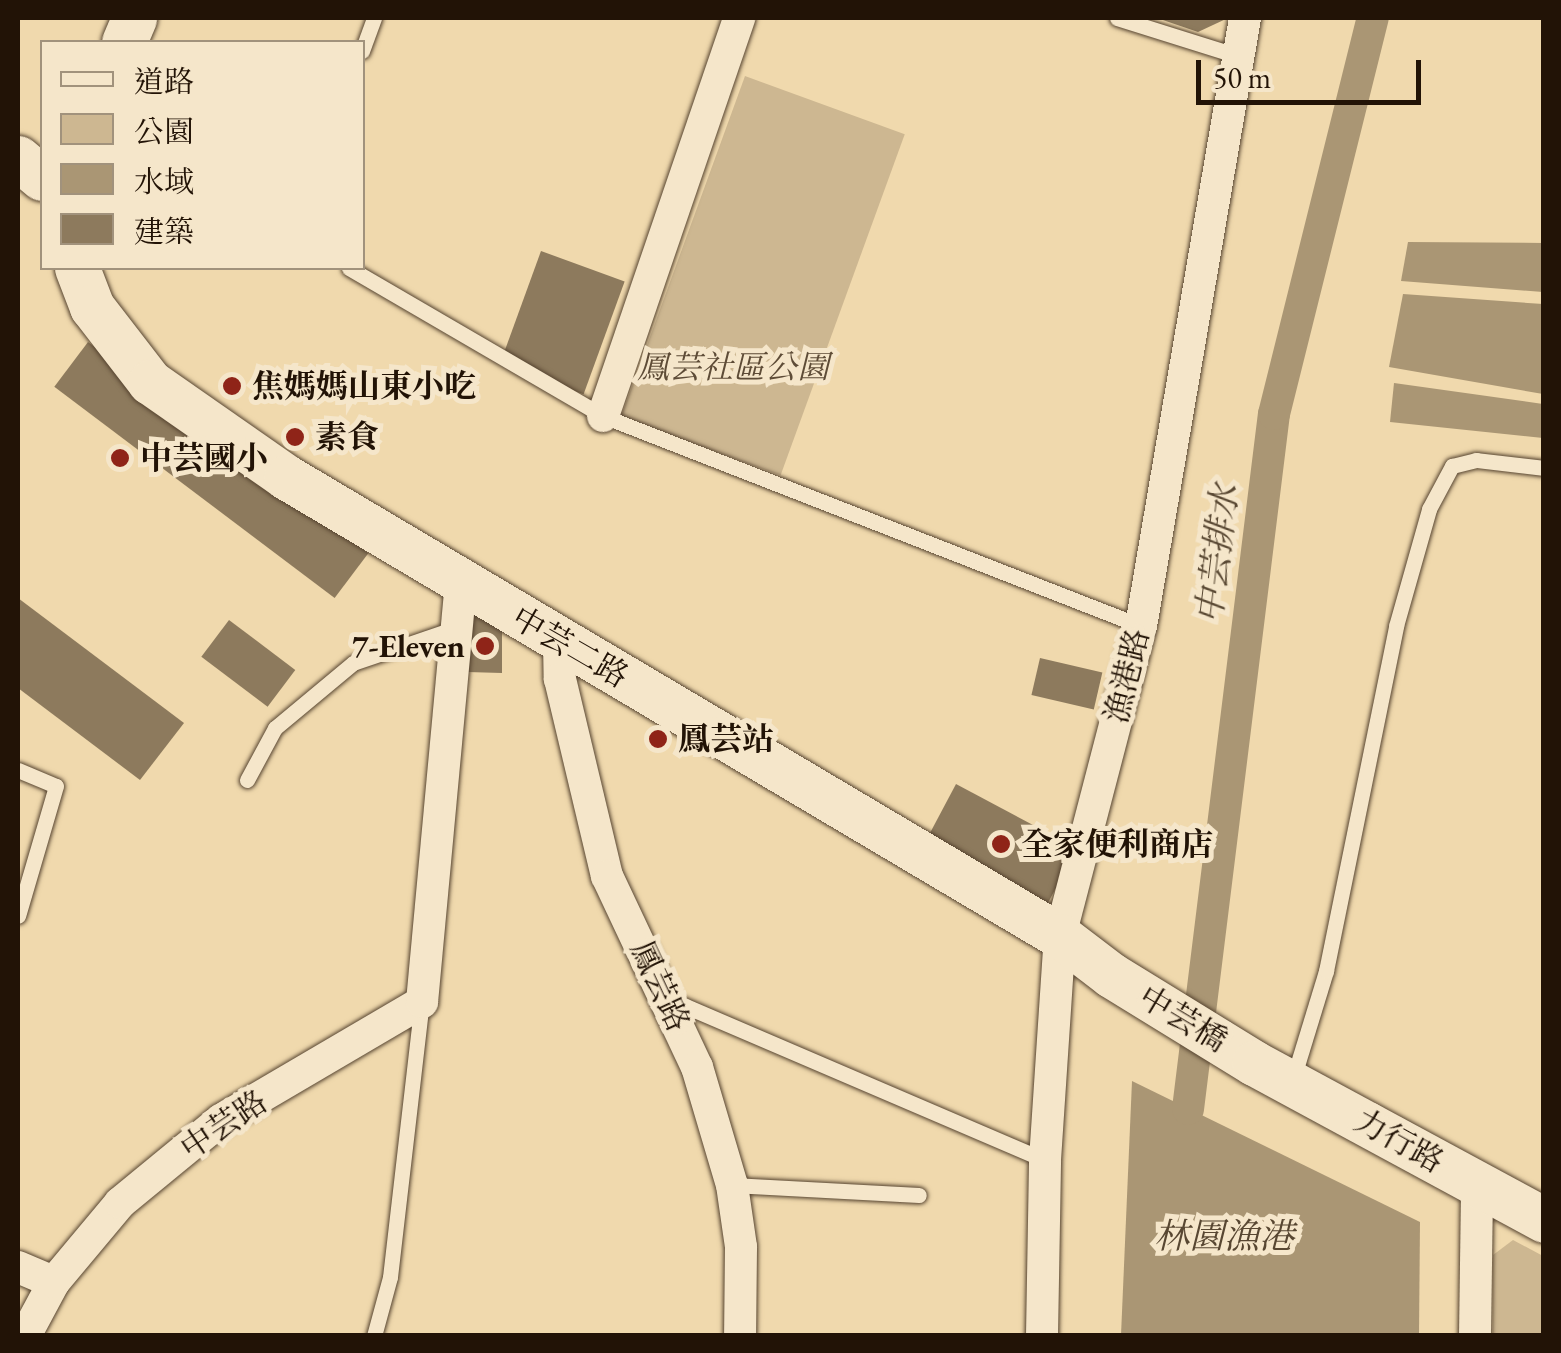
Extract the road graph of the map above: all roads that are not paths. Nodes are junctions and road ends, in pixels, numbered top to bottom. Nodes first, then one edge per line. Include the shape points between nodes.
1 (374, 18) edge
2 (739, 18) edge
3 (1117, 18) edge
4 (1245, 18) edge
5 (365, 44) edge
6 (1238, 56) junction
7 (18, 158) edge
8 (40, 176) edge
9 (78, 270) edge
10 (351, 270) edge
11 (603, 416) junction
12 (1544, 468) edge
13 (460, 606) junction
14 (1141, 626) junction
15 (559, 640) junction
16 (18, 770) edge
17 (247, 780) dead end
18 (18, 916) edge
19 (1060, 936) junction
20 (1112, 975) joint
21 (668, 1000) junction
22 (422, 1002) junction
23 (1273, 1073) junction
24 (1046, 1160) junction
25 (732, 1184) junction
26 (1477, 1184) junction
27 (919, 1194) dead end
28 (1544, 1220) edge
29 (18, 1268) edge
30 (54, 1282) junction
31 (25, 1336) edge
32 (374, 1336) edge
33 (740, 1336) edge
34 (1042, 1336) edge
35 (1476, 1336) edge

1 - 5 lane
2 - 11 street
3 - 6 lane
4 - 6 street, 漁港路
6 - 14 street, 漁港路
7 - 8 street
9 - 13 street, 中芸二路 via 92,307 150,382
10 - 11 lane
11 - 14 lane
12 - 23 lane via 1476,460 1452,466 1429,508 1396,626 1326,971
13 - 15 street, 中芸二路
13 - 17 lane via 353,664 275,728
13 - 22 street
14 - 19 street, 漁港路
15 - 19 street, 中芸二路
15 - 21 street, 鳳芸路 via 560,679 607,876
16 - 18 lane via 56,786
19 - 20 street, 中芸二路
19 - 24 street, 漁港路
20 - 23 street, 中芸橋
21 - 24 lane
21 - 25 street, 鳳芸路 via 697,1067
22 - 30 street, 中芸路 via 221,1120 120,1204
22 - 32 lane via 390,1277
23 - 26 street, 力行路
24 - 34 street, 漁港路
25 - 27 lane
25 - 33 street, 鳳芸路
26 - 28 street, 力行路
26 - 35 street
29 - 30 street
30 - 31 street, 中芸路

